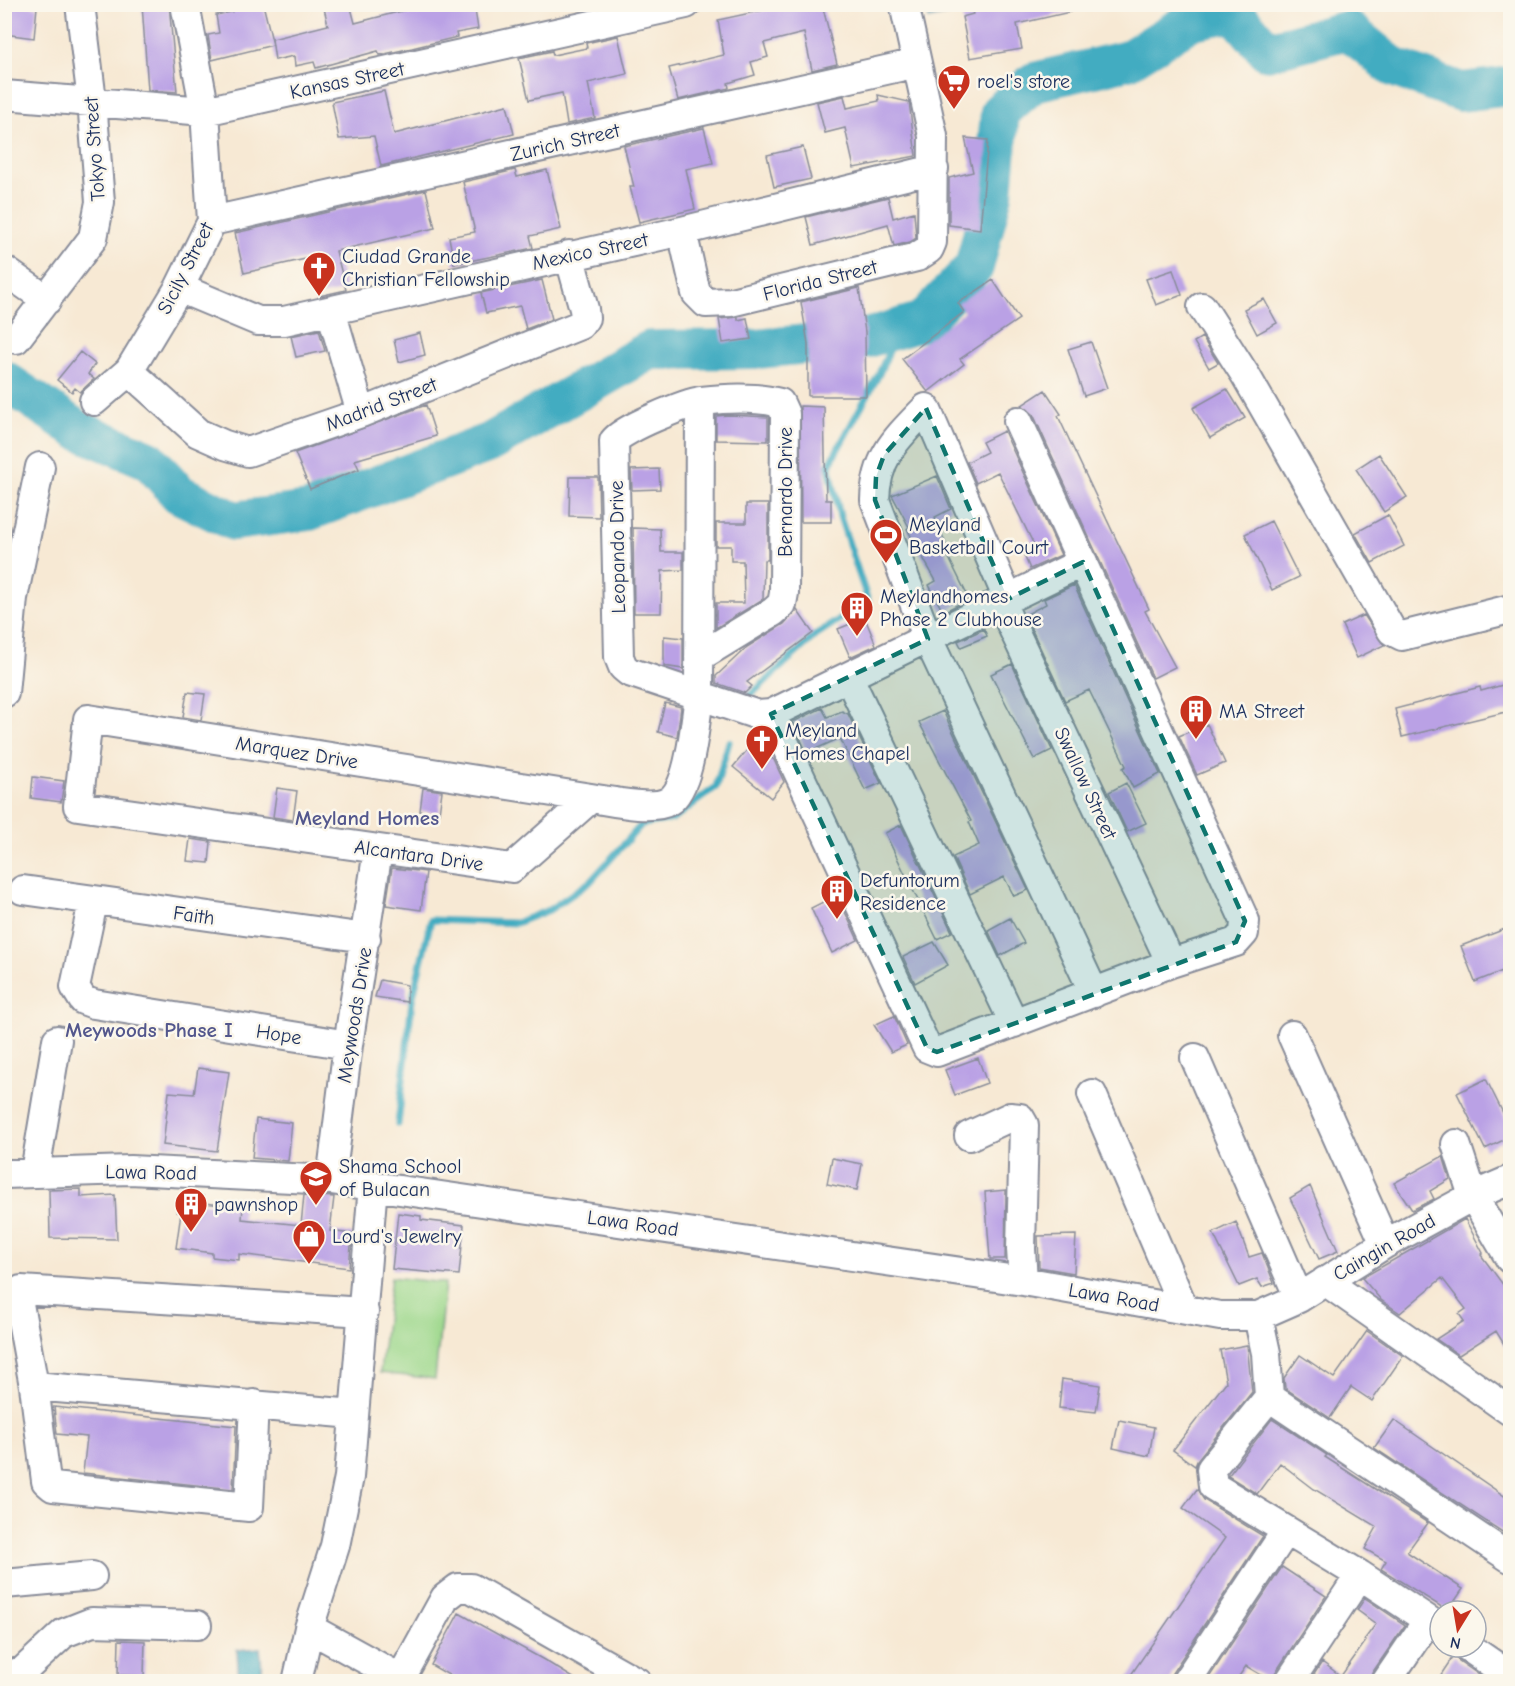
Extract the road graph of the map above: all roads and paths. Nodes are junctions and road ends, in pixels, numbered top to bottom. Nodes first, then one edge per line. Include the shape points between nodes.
1 (80, 4) edge
2 (686, 4) edge
3 (904, 4) edge
4 (188, 5) edge
5 (917, 63) junction
6 (4, 95) edge
7 (92, 101) junction
8 (205, 111) junction
9 (934, 169) junction
10 (212, 222) junction
11 (682, 231) junction
12 (569, 255) junction
13 (4, 270) edge
14 (179, 288) junction
15 (47, 300) junction
16 (1202, 308) dead end
17 (332, 311) junction
18 (16, 339) dead end
19 (129, 371) junction
20 (94, 401) dead end
21 (700, 401) junction
22 (361, 412) junction
23 (1018, 422) dead end
24 (40, 467) dead end
25 (1083, 562) junction
26 (9, 597) edge
27 (1005, 601) junction
28 (1510, 609) edge
29 (928, 639) junction
30 (699, 657) junction
31 (5, 675) edge
32 (849, 678) junction
33 (699, 696) junction
34 (771, 714) junction
35 (591, 798) junction
36 (78, 806) joint
37 (378, 850) junction
38 (23, 890) dead end
39 (93, 902) junction
40 (366, 938) junction
41 (1170, 963) junction
42 (1094, 993) junction
43 (1014, 1023) junction
44 (1292, 1035) dead end
45 (57, 1040) dead end
46 (348, 1045) junction
47 (1195, 1058) dead end
48 (1092, 1094) dead end
49 (969, 1136) dead end
50 (1456, 1144) dead end
51 (35, 1172) junction
52 (4, 1174) edge
53 (331, 1180) junction
54 (1510, 1180) edge
55 (373, 1185) junction
56 (1473, 1196) junction
57 (1385, 1244) junction
58 (1510, 1259) edge
59 (1023, 1281) junction
60 (1325, 1281) junction
61 (1299, 1298) junction
62 (1184, 1309) junction
63 (364, 1312) junction
64 (1258, 1317) junction
65 (34, 1386) junction
66 (1269, 1397) junction
67 (254, 1404) junction
68 (1510, 1411) edge
69 (354, 1414) junction
70 (1286, 1531) junction
71 (1510, 1558) edge
72 (1360, 1575) junction
73 (92, 1576) dead end
74 (4, 1584) edge
75 (1428, 1620) edge
76 (197, 1625) dead end
77 (309, 1628) junction
78 (1428, 1631) edge
79 (1482, 1659) edge
80 (1500, 1675) edge
81 (4, 1676) edge
82 (404, 1680) edge
83 (297, 1682) edge
84 (637, 1682) edge
85 (1186, 1682) edge
86 (1288, 1682) edge
87 (1386, 1682) edge

1 - 7 street, Tokyo Street
2 - 8 street, Kansas Street
3 - 5 street
4 - 8 street, Sicily Street
5 - 9 street via 933,136
5 - 10 street, Zurich Street
6 - 7 street, Kansas Street
7 - 8 street, Kansas Street
7 - 15 street, Tokyo Street via 100,202 93,238
8 - 10 street, Sicily Street
9 - 11 street, Mexico Street
9 - 11 street, Florida Street via 932,242 917,257 731,302 706,303 696,293
10 - 14 street, Sicily Street
11 - 12 street, Mexico Street
12 - 17 street, Mexico Street
12 - 22 street, Madrid Street via 584,309 585,318 580,326
13 - 15 street
14 - 17 street, Mexico Street via 258,321 284,321
14 - 19 street, Sicily Street
15 - 18 street, Tokyo Street
16 - 28 street via 1246,376 1392,631 1402,636
17 - 22 street
19 - 20 street, Sicily Street
19 - 22 street, Madrid Street via 198,433 248,452
21 - 30 street
21 - 30 street, Bernardo Drive via 767,399 780,403 785,414 782,604
21 - 33 street, Leopando Drive via 627,429 614,441 619,657 629,672
23 - 25 street
24 - 26 street
25 - 27 street
25 - 41 street via 1245,921 1244,933 1236,942
26 - 31 street
27 - 29 street
27 - 29 street, Swallow Street via 926,408 884,455 876,477 875,501
27 - 41 street, Swallow Street
29 - 32 street
29 - 42 street
30 - 33 street
32 - 34 street
32 - 43 street
33 - 34 street, Leopando Drive via 758,715
33 - 35 street via 680,791 669,802 656,805
34 - 43 street via 927,1048 937,1052
35 - 36 street, Marquez Drive via 88,719
35 - 37 street, Alcantara Drive via 512,868
36 - 37 street, Alcantara Drive
37 - 40 street, Meywoods Drive
38 - 39 street, Faith
39 - 40 street, Faith
39 - 46 street, Hope via 75,987 83,1000
40 - 46 street, Meywoods Drive
41 - 42 street
42 - 43 street
44 - 57 street
45 - 51 street
46 - 53 street, Meywoods Drive
47 - 61 street
48 - 62 street
49 - 59 street via 1010,1117 1020,1118 1024,1125
50 - 56 street
51 - 52 street, Lawa Road
51 - 53 street, Lawa Road via 130,1170
53 - 55 street, Lawa Road
54 - 56 street, Caingin Road
55 - 59 street, Lawa Road
55 - 63 street
56 - 57 street, Caingin Road
56 - 58 street
57 - 60 street, Caingin Road
59 - 62 street, Lawa Road
60 - 61 street, Caingin Road
60 - 68 street
61 - 64 street, Caingin Road
62 - 64 street, Lawa Road via 1220,1316
63 - 65 street via 21,1290 16,1298
63 - 69 street
64 - 66 street via 1266,1353
65 - 67 street
65 - 67 street via 46,1481 53,1487 249,1507
66 - 70 street via 1211,1469 1211,1478 1213,1486
66 - 71 street
67 - 69 street
69 - 77 street via 349,1477 335,1546
70 - 72 street
70 - 85 street
72 - 75 street
72 - 86 street
73 - 74 street
76 - 81 street via 92,1622 64,1634 23,1671
77 - 82 street
77 - 83 street
78 - 87 street
79 - 80 street
82 - 84 street via 445,1598 458,1588 471,1588

